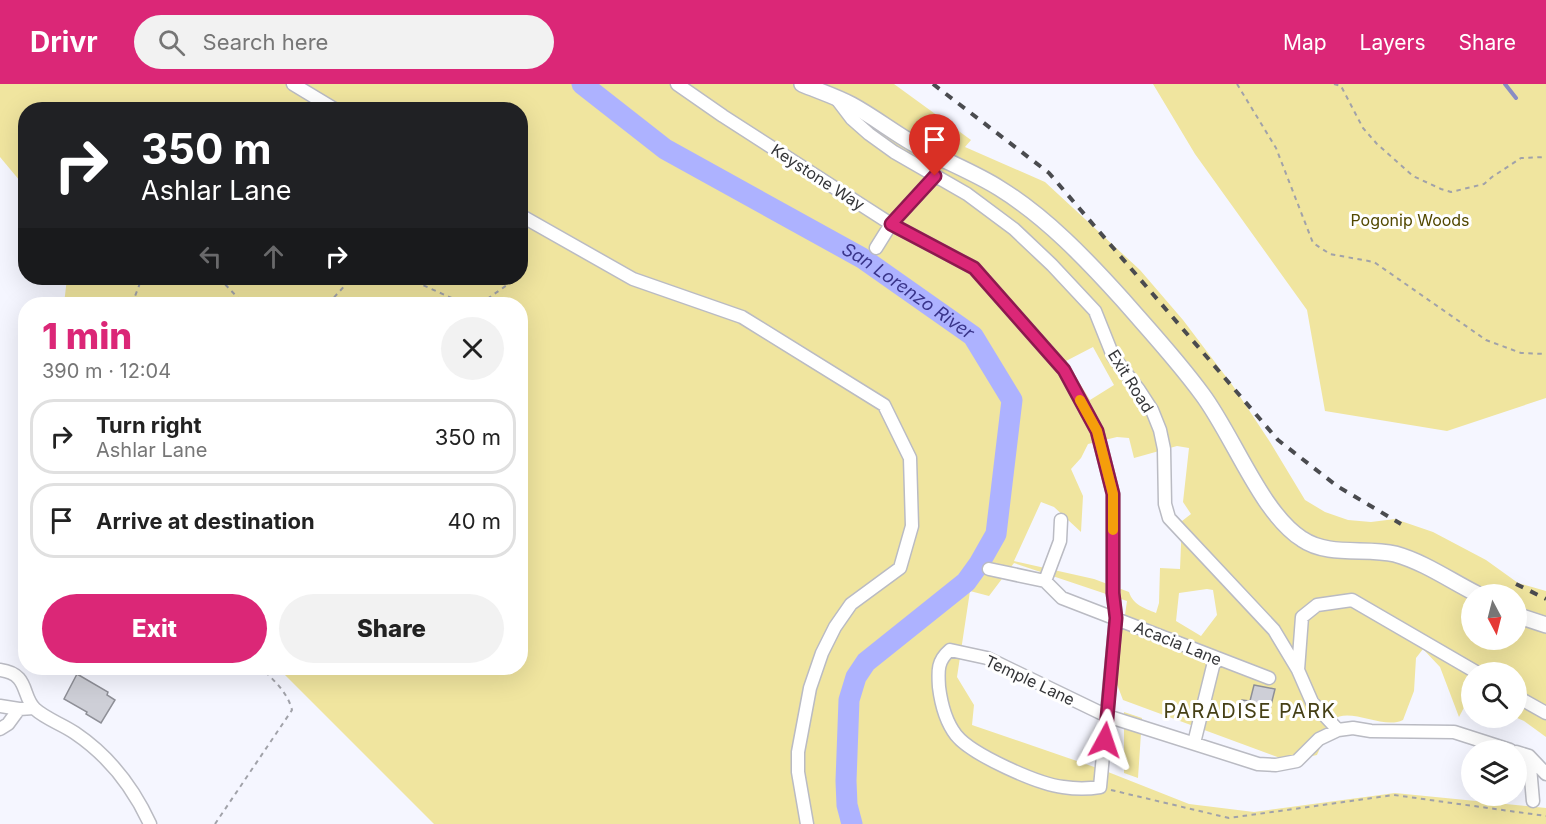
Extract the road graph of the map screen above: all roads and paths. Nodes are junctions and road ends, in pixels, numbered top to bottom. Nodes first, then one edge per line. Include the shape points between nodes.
1 (292, 84) edge
2 (677, 84) edge
3 (802, 84) edge
4 (1237, 84) edge
5 (1334, 84) edge
6 (835, 98) junction
7 (322, 102) edge
8 (1546, 157) edge
9 (935, 176) junction
10 (528, 220) edge
11 (891, 224) junction
12 (876, 248) dead end
13 (226, 285) edge
14 (345, 285) edge
15 (423, 285) edge
16 (506, 285) edge
17 (237, 297) edge
18 (334, 297) edge
19 (449, 297) edge
20 (490, 297) edge
21 (1546, 354) edge
22 (1061, 520) dead end
23 (989, 569) dead end
24 (1045, 581) junction
25 (1461, 586) edge
26 (1116, 618) junction
27 (1527, 619) edge
28 (1546, 625) edge
29 (1215, 658) junction
30 (1461, 663) edge
31 (0, 670) edge
32 (1298, 670) junction
33 (268, 675) edge
34 (1269, 678) dead end
35 (1527, 702) edge
36 (0, 706) edge
37 (34, 708) junction
38 (20, 709) junction
39 (1546, 713) edge
40 (1107, 716) junction
41 (0, 729) edge
42 (1338, 730) junction
43 (1479, 740) edge
44 (1194, 743) junction
45 (1529, 756) joint
46 (1546, 774) edge
47 (1100, 787) junction
48 (1533, 801) dead end
49 (1546, 816) edge
50 (150, 824) edge
51 (215, 824) edge
52 (807, 824) edge

1 - 7 street
2 - 11 street, Keystone Way
3 - 6 main road
4 - 21 path via 1276,148 1313,243 1330,254 1374,262 1486,340 1521,353
5 - 8 path via 1341,86 1363,128 1393,159 1418,179 1441,189 1451,192 1484,184 1521,158
6 - 9 street, Exit Road via 868,135
6 - 25 main road via 933,155 999,187 1061,236 1178,362 1209,404 1276,514 1303,540 1321,547 1397,555
9 - 11 street
9 - 32 street, Exit Road via 1014,229 1095,311 1113,356 1152,410 1160,430 1169,518 1274,630
10 - 52 street via 633,279 742,317 884,405 910,458 912,526 900,568 851,604 822,653 810,688 798,752
11 - 12 street
11 - 26 street, Keystone Way via 974,268 1064,370 1097,431 1113,494
13 - 17 path
14 - 18 path
15 - 19 path
16 - 20 path
22 - 24 street via 1060,541
23 - 24 street, Acacia Lane
24 - 26 street, Acacia Lane via 1062,598
26 - 29 street, Acacia Lane
26 - 40 street, Keystone Way
27 - 28 main road
29 - 34 street, Acacia Lane
29 - 44 street
30 - 32 street via 1352,600 1317,604 1302,617
31 - 37 street via 16,676
32 - 42 street, Exit Road via 1312,702
33 - 51 path via 282,690 292,710
35 - 39 street
36 - 38 street
37 - 38 street
37 - 50 street via 74,732 106,758 132,788
38 - 41 street
40 - 44 street
40 - 47 street, Keystone Way
40 - 47 street, Temple Lane via 987,658 950,650 938,668 940,698 948,720 956,735 974,751 1039,781 1062,787
42 - 43 street via 1454,732
42 - 44 street via 1319,739 1297,761 1276,765 1258,764
45 - 46 street
45 - 48 street
47 - 49 path via 1229,818 1394,795

